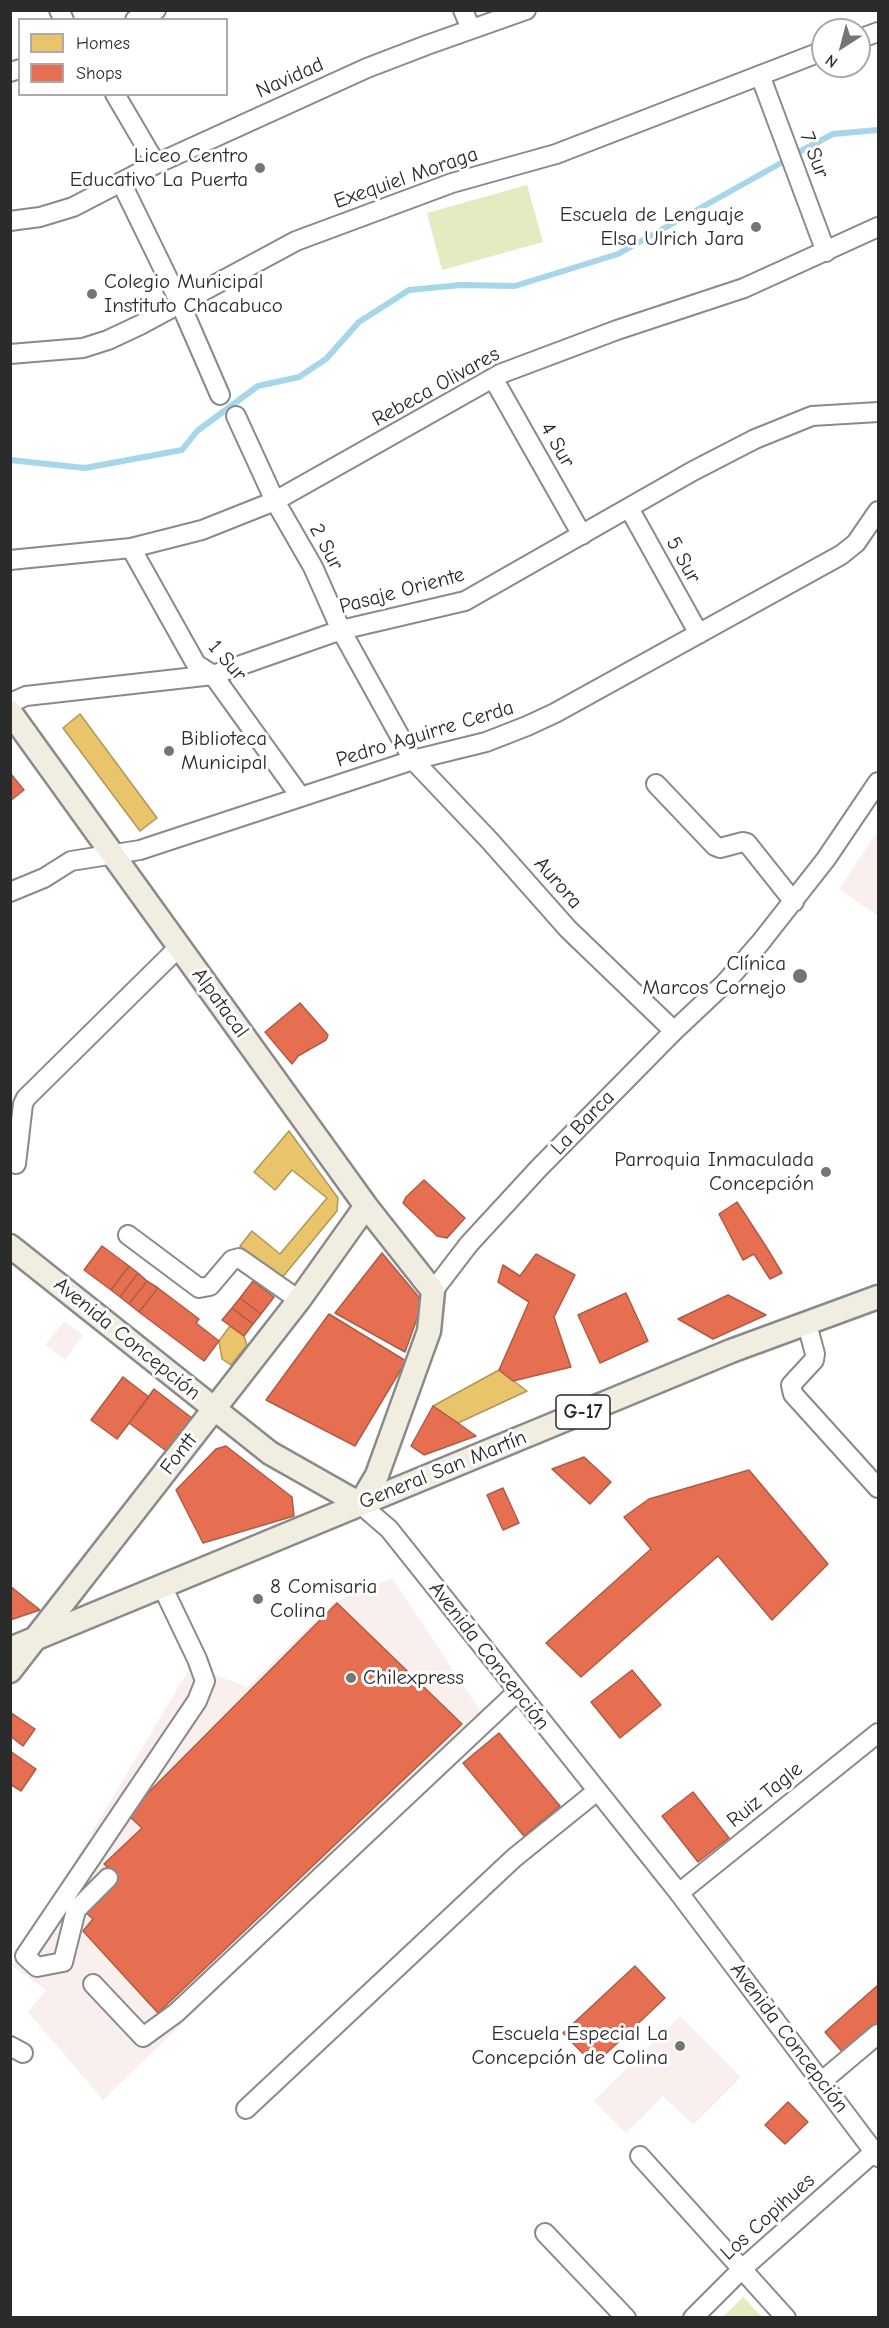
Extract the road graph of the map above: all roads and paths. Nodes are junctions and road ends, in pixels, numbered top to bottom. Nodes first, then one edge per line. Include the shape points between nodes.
1 (156, 10) edge
2 (463, 10) edge
3 (526, 10) edge
4 (139, 18) edge
5 (471, 29) junction
6 (811, 56) edge
7 (760, 75) junction
8 (117, 96) edge
9 (156, 164) junction
10 (121, 182) junction
11 (10, 221) edge
12 (879, 227) edge
13 (826, 252) junction
14 (180, 303) junction
15 (10, 354) edge
16 (493, 378) junction
17 (220, 395) dead end
18 (879, 412) edge
19 (236, 416) dead end
20 (276, 501) junction
21 (629, 508) junction
22 (879, 511) edge
23 (582, 535) junction
24 (131, 548) junction
25 (10, 560) edge
26 (341, 630) junction
27 (699, 634) junction
28 (213, 675) junction
29 (12, 714) edge
30 (412, 760) junction
31 (879, 782) edge
32 (656, 784) dead end
33 (300, 796) junction
34 (112, 853) junction
35 (10, 892) edge
36 (794, 902) junction
37 (180, 946) junction
38 (674, 1031) junction
39 (16, 1164) dead end
40 (366, 1206) junction
41 (129, 1235) dead end
42 (13, 1253) edge
43 (433, 1291) junction
44 (879, 1297) edge
45 (299, 1300) junction
46 (807, 1324) junction
47 (214, 1408) junction
48 (879, 1488) edge
49 (360, 1504) junction
50 (162, 1586) junction
51 (38, 1638) junction
52 (10, 1649) edge
53 (10, 1671) edge
54 (517, 1692) junction
55 (879, 1734) edge
56 (597, 1791) junction
57 (108, 1878) dead end
58 (679, 1893) junction
59 (93, 1984) dead end
60 (879, 2034) edge
61 (821, 2082) junction
62 (246, 2109) dead end
63 (876, 2155) edge
64 (640, 2156) dead end
65 (544, 2234) dead end
66 (742, 2269) junction
67 (626, 2318) edge
68 (693, 2318) edge
69 (786, 2318) edge

1 - 4 street
2 - 5 street
3 - 5 street, Navidad
5 - 9 street, Navidad via 367,68
6 - 7 street, Exequiel Moraga
7 - 13 street, 7 Sur
7 - 14 street, Exequiel Moraga via 556,154 452,183 296,241
8 - 9 street
9 - 10 street, Navidad
10 - 11 street, Navidad via 57,213
10 - 14 street
12 - 13 street, Rebeca Olivares
13 - 16 street, Rebeca Olivares via 744,288 617,330
14 - 15 street, Exequiel Moraga via 140,325 83,348
14 - 17 street
16 - 20 street, Rebeca Olivares
16 - 23 street, 4 Sur
18 - 21 street, Pasaje Oriente via 812,416 755,439
19 - 20 street, 2 Sur
20 - 24 street, Rebeca Olivares via 202,530
20 - 26 street, 2 Sur via 313,567
21 - 23 street, Pasaje Oriente
21 - 27 street, 5 Sur
22 - 27 street, Pedro Aguirre Cerda via 856,543 841,555
23 - 26 street, Pasaje Oriente via 465,601
24 - 25 street, Rebeca Olivares
24 - 28 street, 1 Sur via 196,664
26 - 28 street, Pasaje Oriente
26 - 30 street, 2 Sur
27 - 30 street, Pedro Aguirre Cerda via 527,726 486,742
28 - 29 street, Pasaje Oriente via 26,696
28 - 33 street, 1 Sur
29 - 34 main road, Alpatacal
30 - 33 street, Pedro Aguirre Cerda
30 - 38 street, Aurora via 568,929
31 - 36 street, La Barca
32 - 36 street via 715,846 747,843
33 - 34 street, Pedro Aguirre Cerda via 140,850
34 - 35 street, Pedro Aguirre Cerda via 71,861
34 - 37 main road, Alpatacal
36 - 38 street, La Barca via 725,983
37 - 39 street via 26,1098
37 - 40 main road, Alpatacal
38 - 43 street, La Barca via 469,1244
40 - 43 main road, Alpatacal
40 - 45 main road, Fontt
41 - 45 street via 199,1288 210,1286 232,1260 239,1258
42 - 47 main road, Avenida Concepción
43 - 49 main road via 429,1330 377,1475
44 - 46 main road, General San Martín / G-17
45 - 47 main road, Fontt
46 - 48 street via 814,1360 791,1385 793,1394
46 - 49 main road, General San Martín / G-17 via 731,1351
47 - 49 main road, Avenida Concepción via 270,1453
47 - 51 main road, Fontt
49 - 50 main road, General San Martín / G-17
49 - 54 street, Avenida Concepción via 389,1529
50 - 51 main road, General San Martín / G-17
50 - 57 street via 205,1681 197,1701 25,1956 37,1967 63,1962 76,1910
51 - 52 main road, General San Martín / G-17
51 - 53 main road, Fontt
54 - 56 street, Avenida Concepción
54 - 59 street via 176,2013 143,2037
55 - 58 street, Ruiz Tagle
56 - 58 street, Avenida Concepción
56 - 62 street via 514,1858
58 - 61 street, Avenida Concepción
60 - 61 street
61 - 63 street, Avenida Concepción
63 - 66 street, Los Copihues
64 - 66 street
65 - 67 street
66 - 68 street, Los Copihues
66 - 69 street

